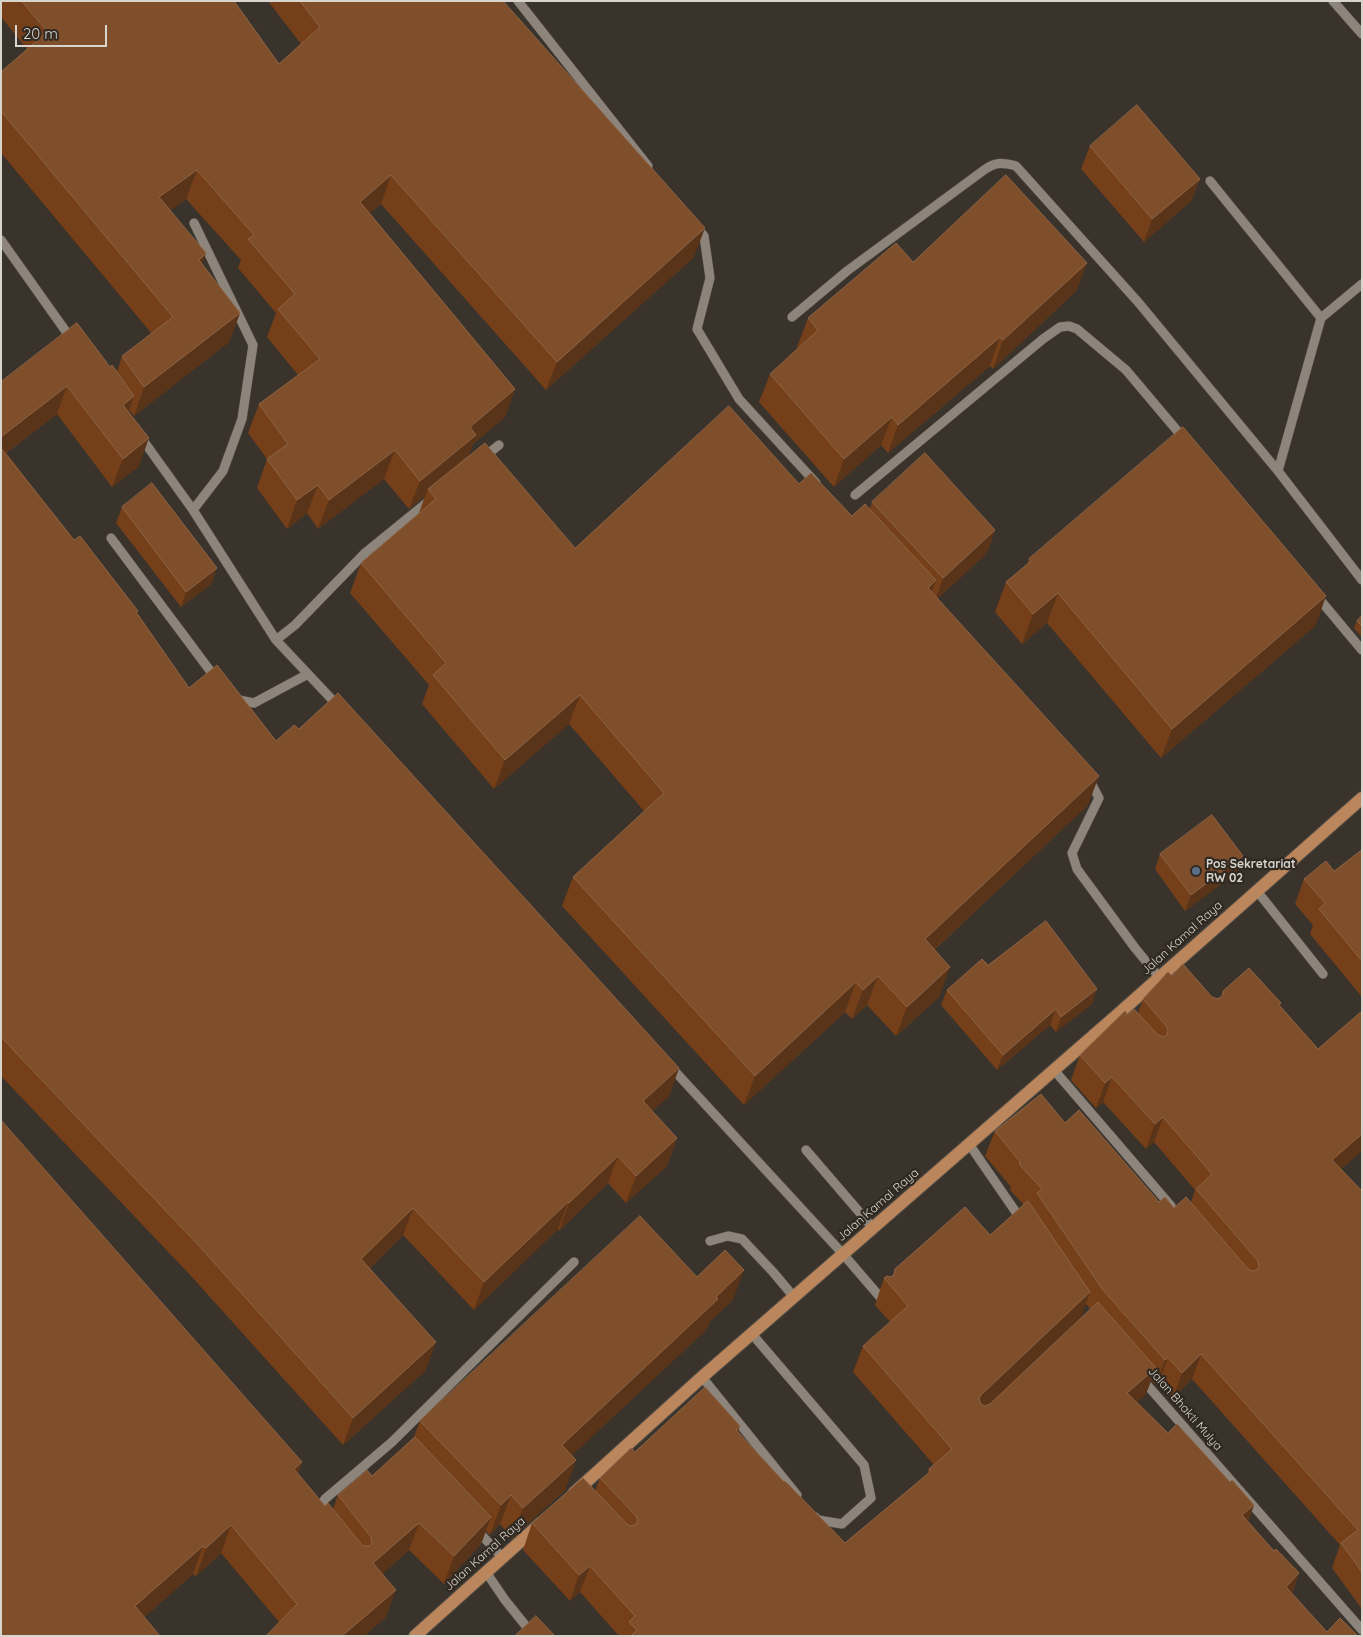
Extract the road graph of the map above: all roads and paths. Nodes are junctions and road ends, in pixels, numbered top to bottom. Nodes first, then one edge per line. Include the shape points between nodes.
1 (518, 1) edge
2 (1333, 1) edge
3 (1362, 34) edge
4 (654, 174) edge
5 (1210, 181) dead end
6 (692, 220) edge
7 (194, 223) dead end
8 (1, 240) edge
9 (1362, 284) edge
10 (792, 317) dead end
11 (1321, 318) junction
12 (80, 351) edge
13 (136, 430) edge
14 (499, 445) dead end
15 (1190, 446) edge
16 (477, 463) edge
17 (1278, 471) junction
18 (820, 488) edge
19 (440, 493) edge
20 (855, 495) dead end
21 (193, 510) junction
22 (111, 538) dead end
23 (1362, 580) edge
24 (1311, 589) edge
25 (276, 640) junction
26 (1362, 650) edge
27 (308, 674) junction
28 (342, 710) edge
29 (1085, 774) edge
30 (1362, 798) edge
31 (1257, 890) junction
32 (1323, 974) dead end
33 (1166, 975) junction
34 (660, 1055) edge
35 (1054, 1070) junction
36 (969, 1144) junction
37 (806, 1150) dead end
38 (1179, 1215) edge
39 (873, 1228) junction
40 (1029, 1232) edge
41 (710, 1241) dead end
42 (843, 1254) junction
43 (574, 1262) dead end
44 (794, 1297) junction
45 (880, 1297) dead end
46 (752, 1334) junction
47 (1134, 1371) edge
48 (702, 1377) junction
49 (572, 1499) edge
50 (805, 1505) edge
51 (551, 1513) edge
52 (812, 1513) edge
53 (316, 1518) edge
54 (470, 1524) edge
55 (502, 1557) junction
56 (486, 1572) junction
57 (1362, 1630) edge
58 (415, 1636) edge
59 (534, 1636) edge

1 - 4 street
2 - 3 street
5 - 11 street
6 - 18 street via 704,236 710,278 698,329 739,400
7 - 21 street via 253,345 242,419 223,471
8 - 12 street
9 - 11 street
10 - 17 street via 846,271 984,170 993,164 1016,166 1138,302
11 - 17 street
13 - 21 street
14 - 16 street
15 - 20 street via 1126,370 1077,329 1060,327
17 - 23 street
19 - 25 street via 365,553 295,625
21 - 25 street
22 - 27 street via 231,698 254,702
24 - 26 street
25 - 27 street
27 - 28 street
29 - 33 street via 1092,781 1099,798 1072,853 1077,868 1135,948
30 - 31 main road, Jalan Kamal Raya
31 - 32 street
31 - 33 main road, Jalan Kamal Raya
33 - 35 main road, Jalan Kamal Raya via 1120,1019
34 - 42 street
35 - 36 main road, Jalan Kamal Raya
35 - 38 street
36 - 39 main road, Jalan Kamal Raya
36 - 40 street
37 - 39 street
39 - 42 main road, Jalan Kamal Raya
41 - 44 street via 728,1236 742,1239
42 - 44 main road, Jalan Kamal Raya
42 - 45 street
43 - 53 street via 394,1444 325,1499
44 - 46 main road, Jalan Kamal Raya
46 - 48 main road, Jalan Kamal Raya
46 - 52 street via 864,1465 871,1498 842,1524 818,1520
47 - 57 street, Jalan Bhakti Mulya
48 - 49 main road, Jalan Kamal Raya
48 - 50 street
51 - 55 main road, Jalan Kamal Raya
54 - 55 street
55 - 56 main road, Jalan Kamal Raya
56 - 58 main road, Jalan Kamal Raya
56 - 59 street

